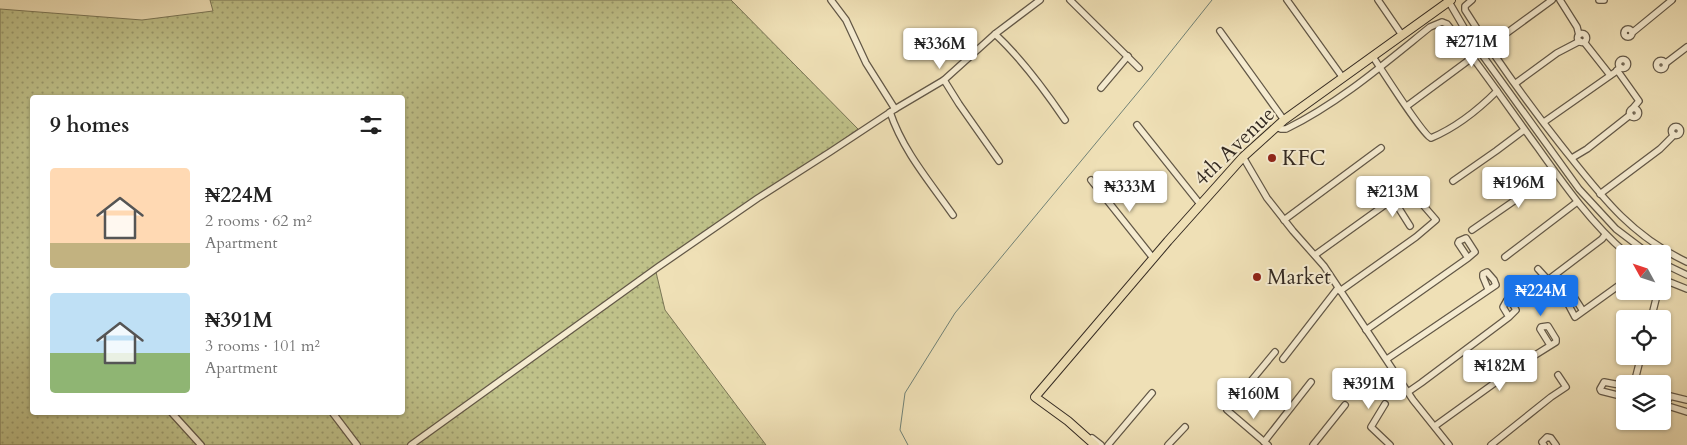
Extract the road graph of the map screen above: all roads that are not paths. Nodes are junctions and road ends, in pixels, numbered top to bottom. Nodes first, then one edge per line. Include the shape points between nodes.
1 (831, 0) edge
2 (1040, 0) edge
3 (1070, 0) edge
4 (1288, 0) edge
5 (1378, 0) edge
6 (1472, 0) edge
7 (1552, 0) edge
8 (1560, 0) edge
9 (1599, 0) edge
10 (1604, 0) edge
11 (1672, 0) edge
12 (1450, 1) edge
13 (1413, 27) junction
14 (1220, 31) dead end
15 (1633, 32) dead end
16 (995, 34) junction
17 (1402, 35) junction
18 (1470, 38) junction
19 (1581, 39) junction
20 (1412, 42) junction
21 (1488, 46) junction
22 (1687, 47) edge
23 (1382, 50) junction
24 (1482, 54) junction
25 (1128, 56) junction
26 (1473, 56) junction
27 (1373, 57) junction
28 (1389, 61) junction
29 (1666, 63) dead end
30 (1139, 68) dead end
31 (1380, 68) junction
32 (1610, 75) junction
33 (1487, 76) junction
34 (1343, 78) junction
35 (944, 80) junction
36 (1516, 83) junction
37 (1101, 88) dead end
38 (1497, 90) junction
39 (1407, 106) junction
40 (893, 110) junction
41 (1065, 120) dead end
42 (1284, 120) junction
43 (1544, 122) junction
44 (1137, 125) dead end
45 (1276, 127) junction
46 (1524, 130) junction
47 (1674, 135) dead end
48 (1380, 148) dead end
49 (1243, 157) junction
50 (1572, 158) junction
51 (999, 161) dead end
52 (1553, 170) junction
53 (1091, 180) dead end
54 (1454, 180) dead end
55 (1600, 194) junction
56 (1393, 199) junction
57 (1577, 202) junction
58 (1200, 204) junction
59 (953, 215) dead end
60 (1284, 220) junction
61 (1410, 226) dead end
62 (1472, 230) dead end
63 (1605, 235) junction
64 (1617, 245) edge
65 (1637, 245) edge
66 (1315, 255) junction
67 (1505, 256) dead end
68 (1153, 258) junction
69 (1468, 258) dead end
70 (1687, 262) edge
71 (1671, 267) edge
72 (1538, 270) dead end
73 (1687, 275) edge
74 (1671, 283) edge
75 (1616, 287) edge
76 (1687, 289) edge
77 (1339, 290) junction
78 (1488, 290) dead end
79 (1583, 311) dead end
80 (1509, 317) dead end
81 (1366, 330) junction
82 (1550, 345) dead end
83 (1275, 352) dead end
84 (1283, 359) dead end
85 (1387, 359) junction
86 (1558, 375) dead end
87 (1311, 382) dead end
88 (1616, 384) edge
89 (1152, 392) dead end
90 (1408, 392) junction
91 (1616, 395) edge
92 (1687, 400) edge
93 (1385, 404) dead end
94 (1345, 405) dead end
95 (1687, 412) edge
96 (174, 415) edge
97 (334, 415) edge
98 (1068, 421) junction
99 (1435, 426) junction
100 (1185, 427) dead end
101 (1266, 443) edge
102 (202, 445) edge
103 (357, 445) edge
104 (411, 445) edge
105 (1095, 445) edge
106 (1101, 445) edge
107 (1108, 445) edge
108 (1168, 445) edge
109 (1313, 445) edge
110 (1390, 445) edge
111 (1449, 445) edge
112 (1491, 445) edge
113 (1544, 445) edge
114 (1556, 445) edge

1 - 40 street via 846,20
2 - 16 street
3 - 25 street
4 - 34 street
5 - 17 street
6 - 21 street via 1465,10
7 - 21 street
8 - 19 street
9 - 10 street
11 - 15 street
12 - 13 main road, 4th Avenue
12 - 18 street
13 - 17 main road, 4th Avenue
13 - 20 street
14 - 42 street
16 - 35 street
16 - 41 street via 1046,92
17 - 23 main road, 4th Avenue
18 - 21 street
18 - 24 street
19 - 32 street
19 - 36 street
20 - 26 street via 1442,22
20 - 28 street
21 - 36 street
22 - 29 street
23 - 27 main road, 4th Avenue
23 - 28 street
24 - 33 street
24 - 65 street via 1590,202
25 - 30 street
25 - 37 street
26 - 33 street
26 - 39 street
27 - 31 street
27 - 34 main road, 4th Avenue
28 - 31 street
31 - 39 street
31 - 45 street via 1312,116 1286,129
32 - 43 street
32 - 50 street via 1619,69 1639,101 1630,115
33 - 38 street
34 - 42 main road, 4th Avenue
35 - 40 street
35 - 51 street
36 - 43 street
38 - 39 street via 1460,121 1431,138 1412,117
38 - 46 street
40 - 59 street via 898,134
40 - 104 street via 658,267
42 - 45 main road, 4th Avenue
43 - 50 street
44 - 58 street
45 - 49 main road, 4th Avenue
46 - 52 street
46 - 54 street
47 - 55 street
48 - 60 street
49 - 58 main road, 4th Avenue
49 - 60 street
50 - 55 street
52 - 57 street
52 - 62 street
53 - 68 street
55 - 70 street via 1644,237
56 - 61 street
56 - 66 street
56 - 77 street via 1410,190 1436,220
57 - 63 street
57 - 67 street
58 - 68 main road, 4th Avenue
60 - 66 street
63 - 64 street
63 - 72 street via 1548,280
66 - 77 street
68 - 98 main road, 4th Avenue via 1035,397
69 - 81 street
71 - 73 street
74 - 76 street
75 - 79 street
77 - 81 street
77 - 84 street
78 - 85 street
80 - 90 street
81 - 85 street
82 - 99 street
83 - 101 street via 1228,410
85 - 90 street
86 - 112 street via 1566,387
87 - 101 street
88 - 91 street via 1604,382 1600,388
89 - 107 street
90 - 99 street
92 - 95 street via 1670,396 1666,404
93 - 110 street via 1370,428
94 - 109 street
96 - 102 street
97 - 103 street
98 - 105 main road
98 - 106 street
99 - 111 street
100 - 108 street
113 - 114 street via 1542,442 1547,437

